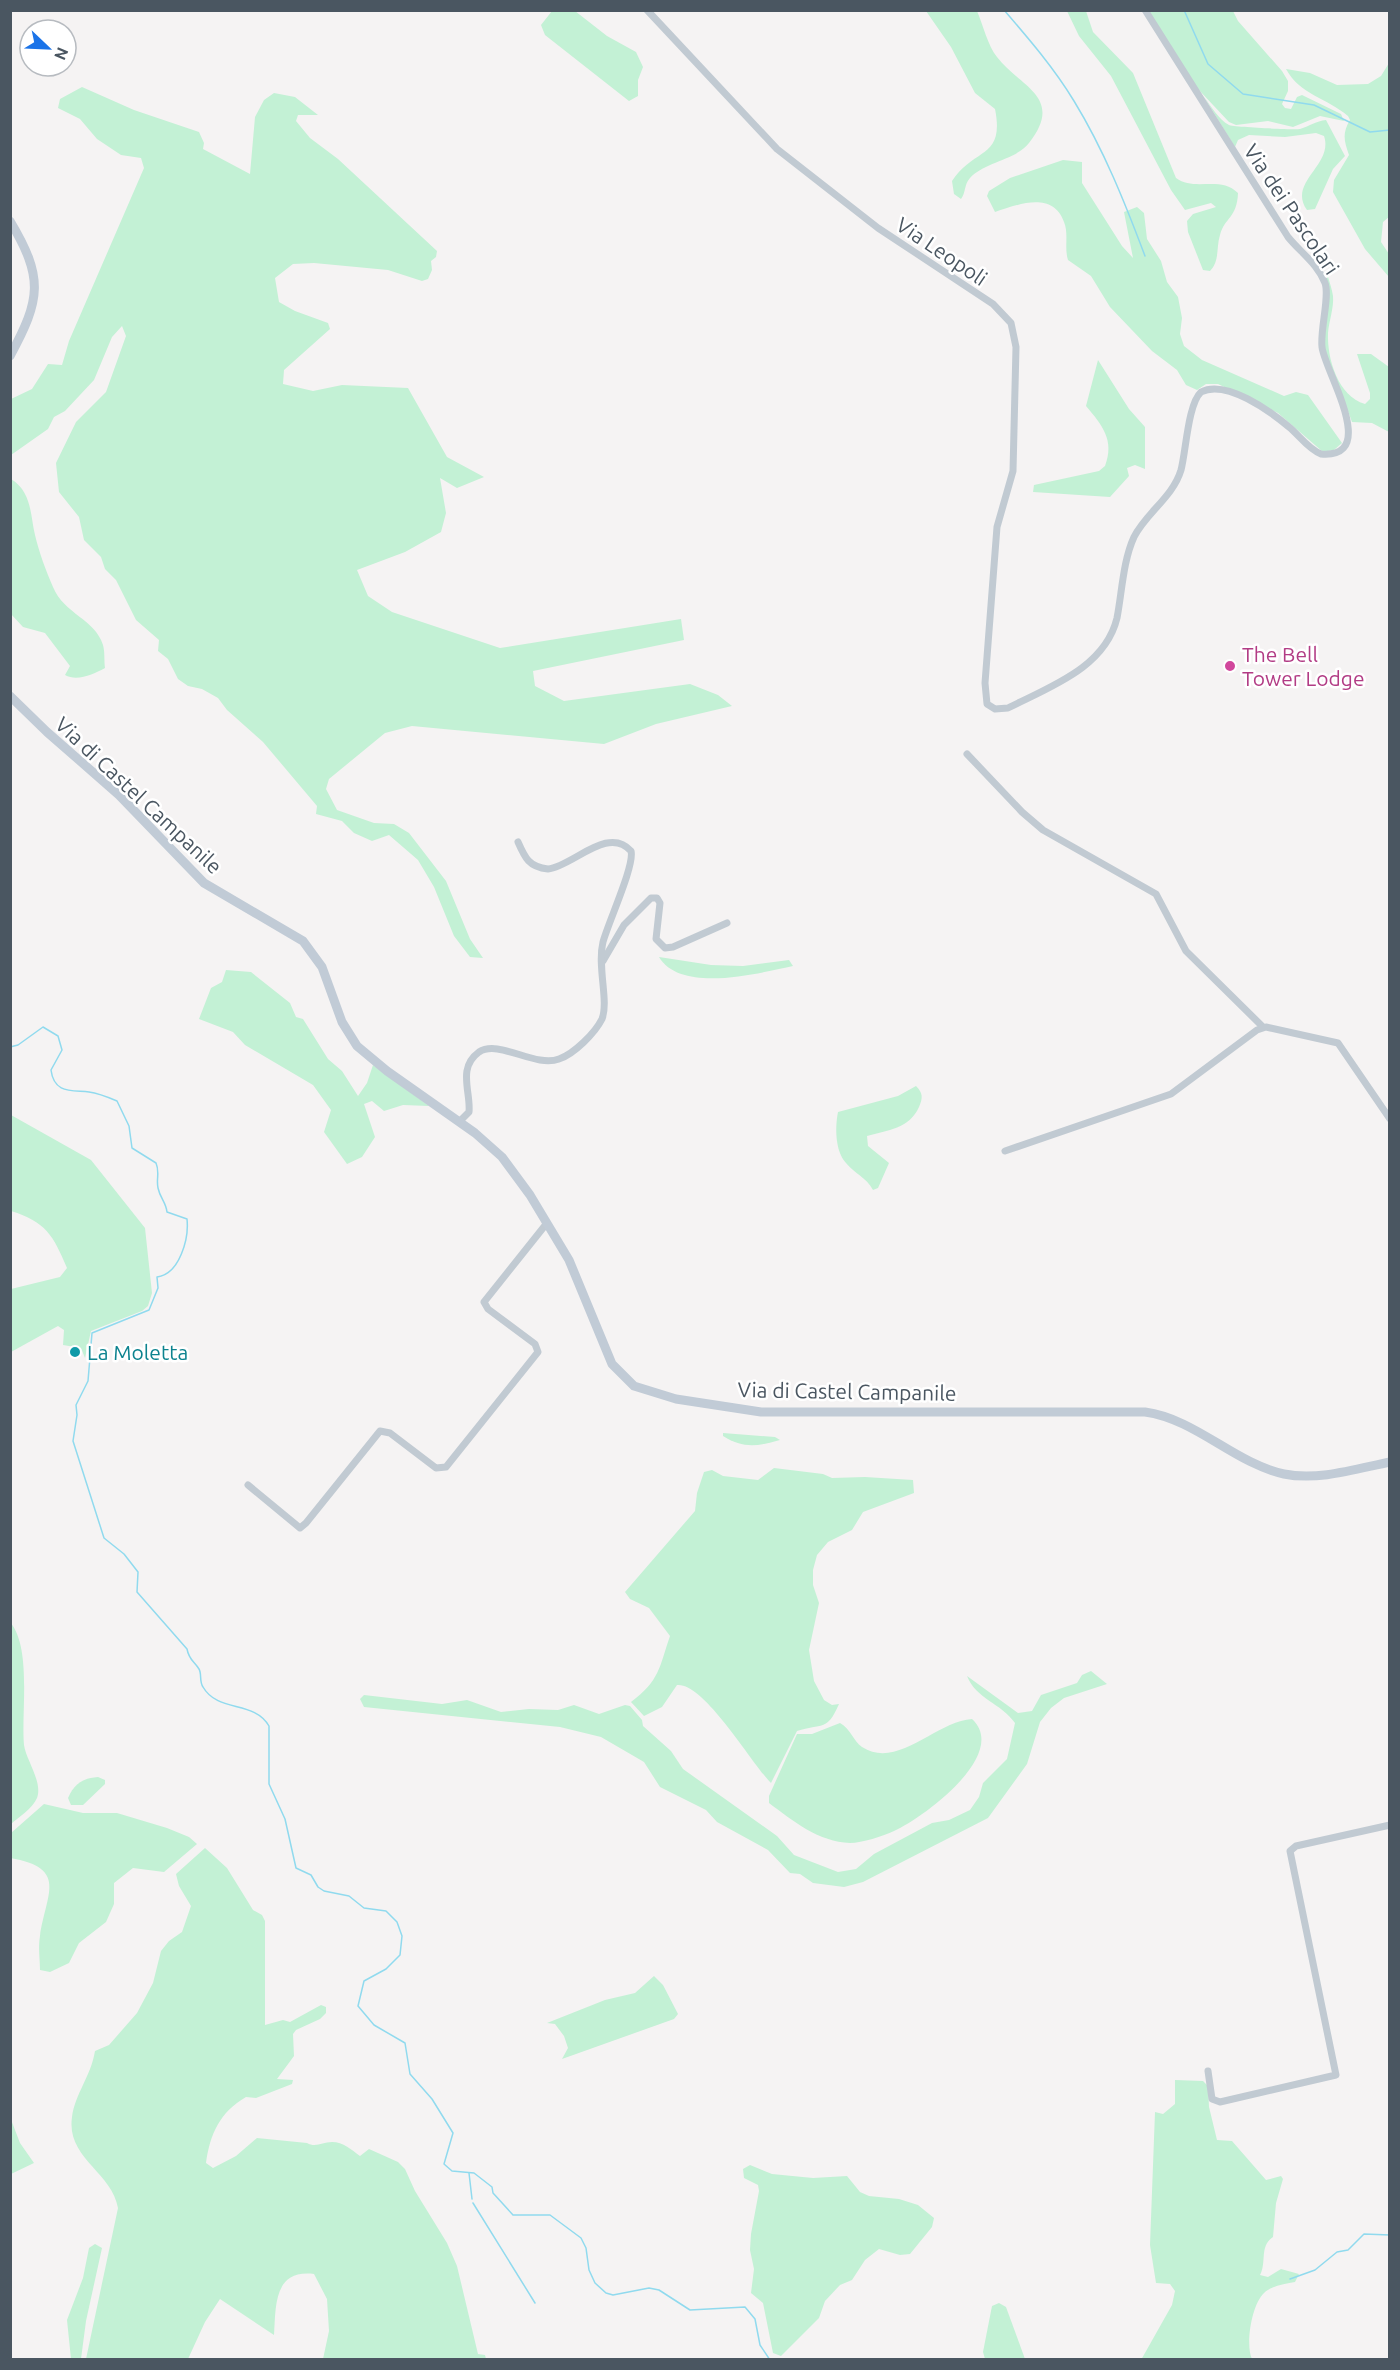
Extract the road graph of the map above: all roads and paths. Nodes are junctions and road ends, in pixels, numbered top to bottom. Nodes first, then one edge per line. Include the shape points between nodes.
1 (647, 10) edge
2 (1144, 10) edge
3 (10, 220) edge
4 (10, 356) edge
5 (989, 605) joint
6 (10, 696) edge
7 (967, 753) dead end
8 (518, 842) dead end
9 (727, 923) dead end
10 (600, 969) junction
11 (1263, 1027) junction
12 (1389, 1119) edge
13 (459, 1122) junction
14 (1005, 1151) dead end
15 (547, 1223) junction
16 (1389, 1462) edge
17 (248, 1485) dead end
18 (1389, 1825) edge
19 (1208, 2071) dead end

1 - 5 street, Via Leopoli via 777,149 878,228 993,304 1011,323 1016,347 1013,471 997,522
2 - 5 street, Via dei Pascolari via 1288,237 1325,282 1322,350 1347,411 1348,432 1337,451 1321,454 1275,417 1239,396 1220,388 1201,392 1194,404 1177,482 1133,541 1116,620 1104,645 1075,673 1005,710 992,708 985,698
3 - 4 street via 29,254 35,291 29,319
6 - 13 street, Via di Castel Campanile via 127,803 201,880 307,944 322,967 342,1022 357,1046
7 - 11 street via 1043,830 1154,892 1186,951
8 - 10 street via 528,861 548,868 609,842 622,844 631,851 631,863 602,945
9 - 10 street via 665,948 656,939 660,903 651,898 618,934
10 - 13 street via 604,1008 594,1029 571,1053 556,1060 533,1059 494,1048 478,1053 466,1078 469,1112
11 - 12 street via 1338,1043
11 - 14 street via 1171,1094
13 - 15 street, Via di Castel Campanile via 507,1162
15 - 16 street, Via di Castel Campanile via 576,1273 613,1366 631,1383 653,1394 772,1413 1145,1412 1175,1420 1285,1474 1323,1474
15 - 17 street via 484,1302 488,1310 537,1345 538,1352 446,1467 435,1468 390,1433 380,1431 300,1528
18 - 19 street via 1296,1846 1290,1851 1336,2076 1219,2102 1212,2097

